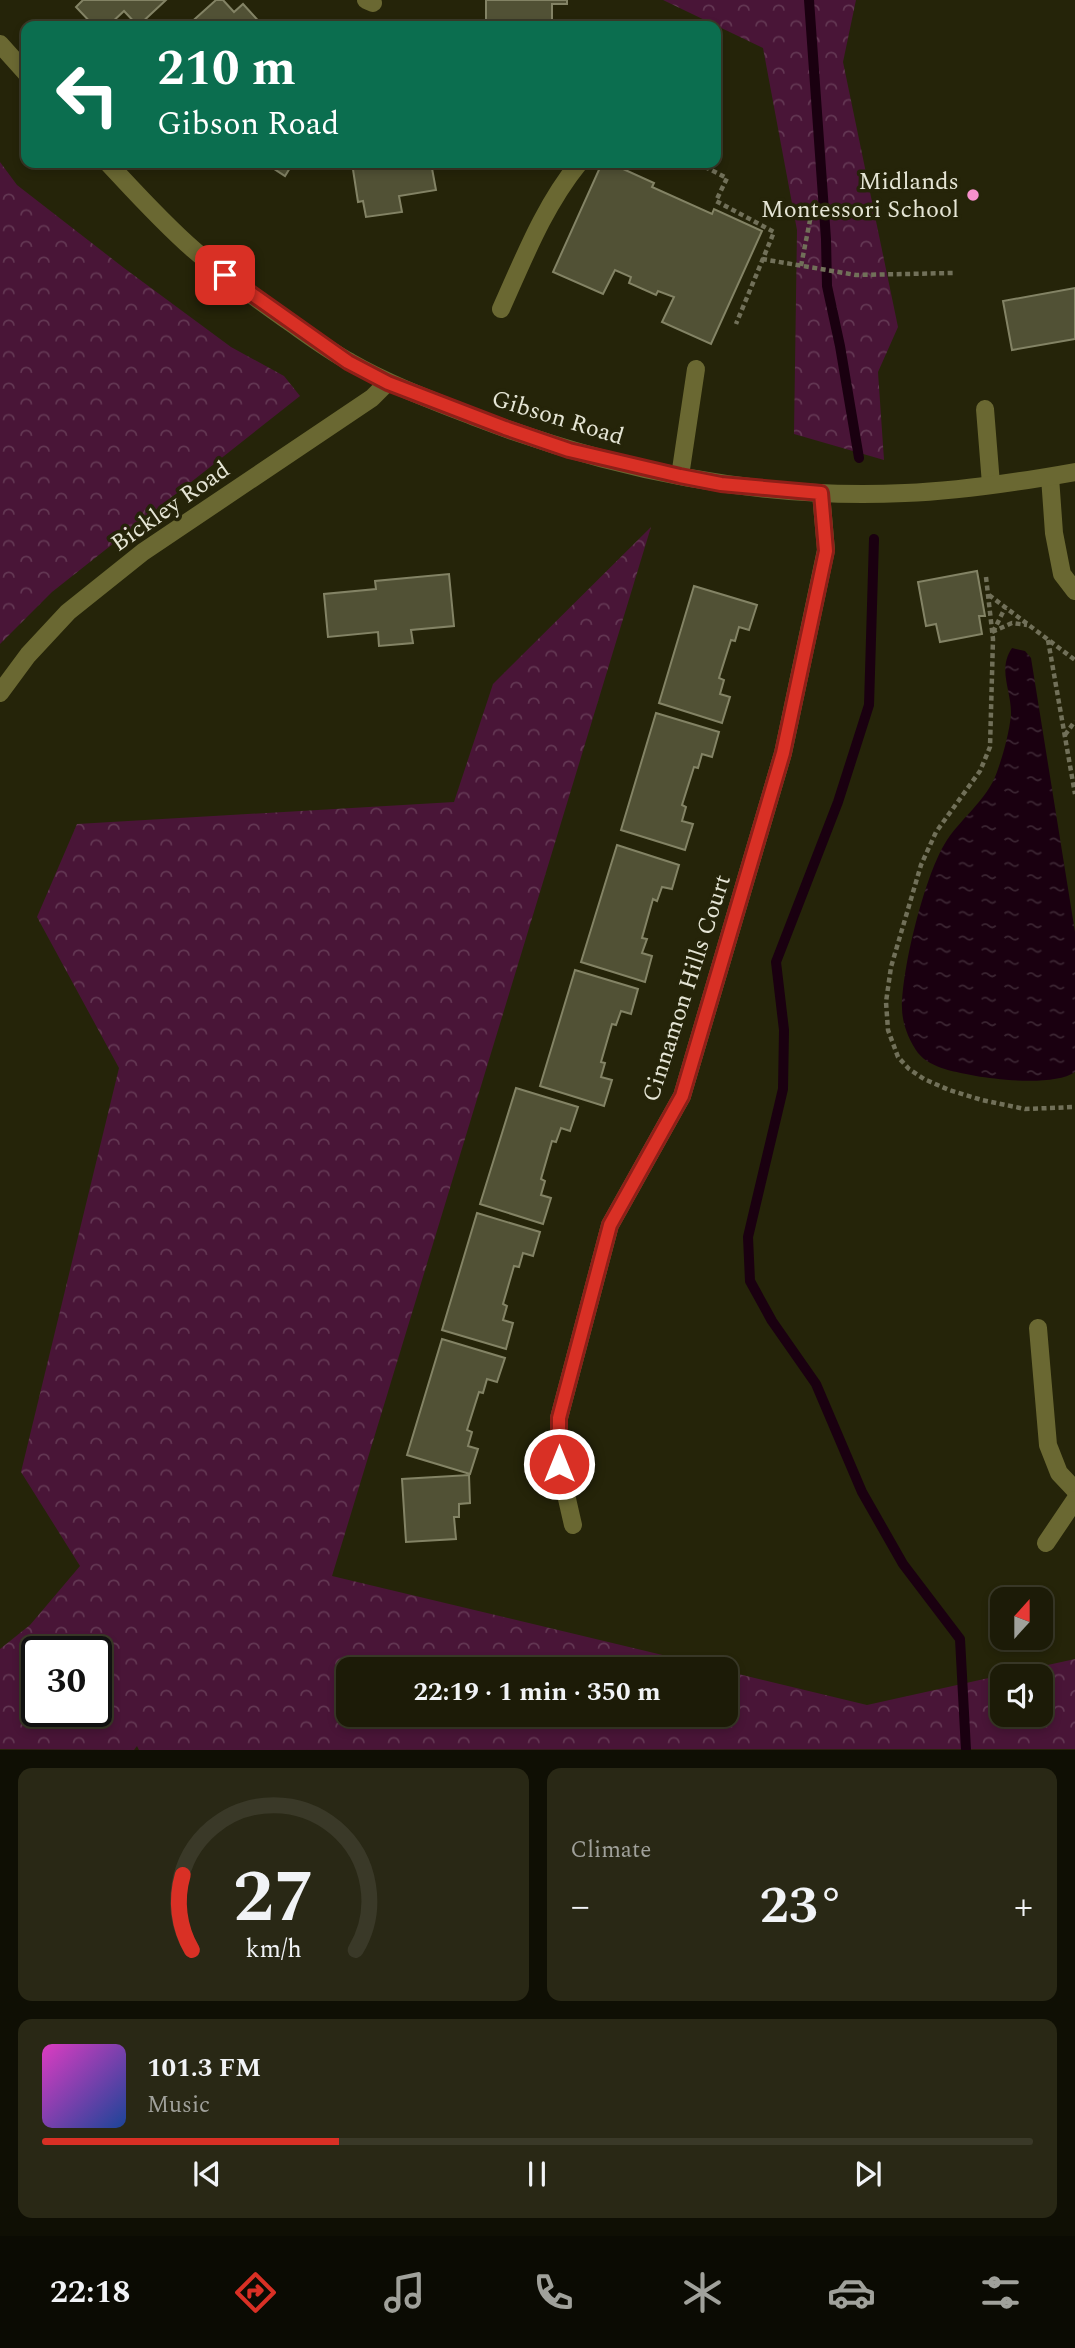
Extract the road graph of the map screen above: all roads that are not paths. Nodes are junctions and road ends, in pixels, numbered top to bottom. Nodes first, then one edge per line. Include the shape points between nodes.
1 (0, 44) edge
2 (21, 67) edge
3 (113, 168) edge
4 (575, 168) edge
5 (501, 309) dead end
6 (696, 369) dead end
7 (388, 383) junction
8 (985, 409) dead end
9 (1075, 472) edge
10 (680, 476) junction
11 (1050, 477) junction
12 (991, 484) junction
13 (821, 493) junction
14 (1075, 592) edge
15 (0, 693) edge
16 (1038, 1328) dead end
17 (1075, 1490) edge
18 (1075, 1500) edge
19 (573, 1525) dead end
20 (1046, 1543) dead end

1 - 2 street
3 - 7 street, Gibson Road via 185,241 240,287 348,362
4 - 5 street via 546,211
6 - 10 street
7 - 10 street, Gibson Road via 569,450
7 - 15 street, Bickley Road via 143,552 68,612
8 - 12 street
9 - 11 street, Gibson Road
10 - 13 street, Gibson Road
11 - 12 street, Gibson Road
11 - 14 street via 1062,574
12 - 13 street, Gibson Road via 905,493
13 - 19 street, Cinnamon Hills Court via 826,551 783,753 682,1096 610,1225 559,1418 559,1464
16 - 17 street via 1048,1444 1059,1473
18 - 20 street

